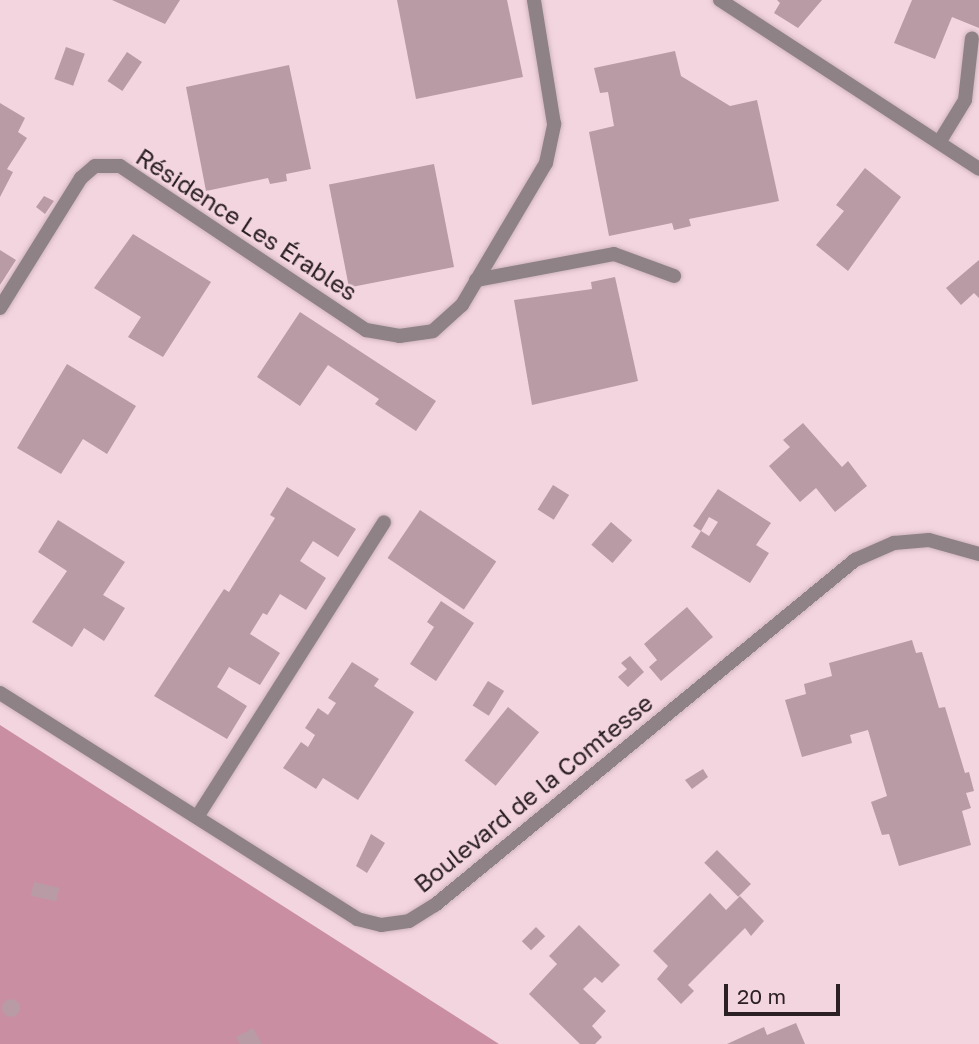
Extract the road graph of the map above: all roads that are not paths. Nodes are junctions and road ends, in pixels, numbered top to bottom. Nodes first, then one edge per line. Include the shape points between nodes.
1 (534, 0) edge
2 (720, 0) edge
3 (972, 38) dead end
4 (940, 141) junction
5 (979, 169) edge
6 (674, 276) dead end
7 (476, 280) junction
8 (0, 308) edge
9 (384, 522) dead end
10 (979, 554) edge
11 (0, 693) edge
12 (197, 817) junction

1 - 7 street, Résidence Les Érables via 554,124 546,163
2 - 4 street
3 - 4 street via 965,100
4 - 5 street
6 - 7 street via 614,254
7 - 8 street, Résidence Les Érables via 462,305 433,331 399,336 366,330 120,166 95,166 81,178
9 - 12 street
10 - 12 street, Boulevard de la Comtesse via 929,540 894,543 855,560 435,905 409,921 381,925 357,919
11 - 12 street, Boulevard de la Comtesse

